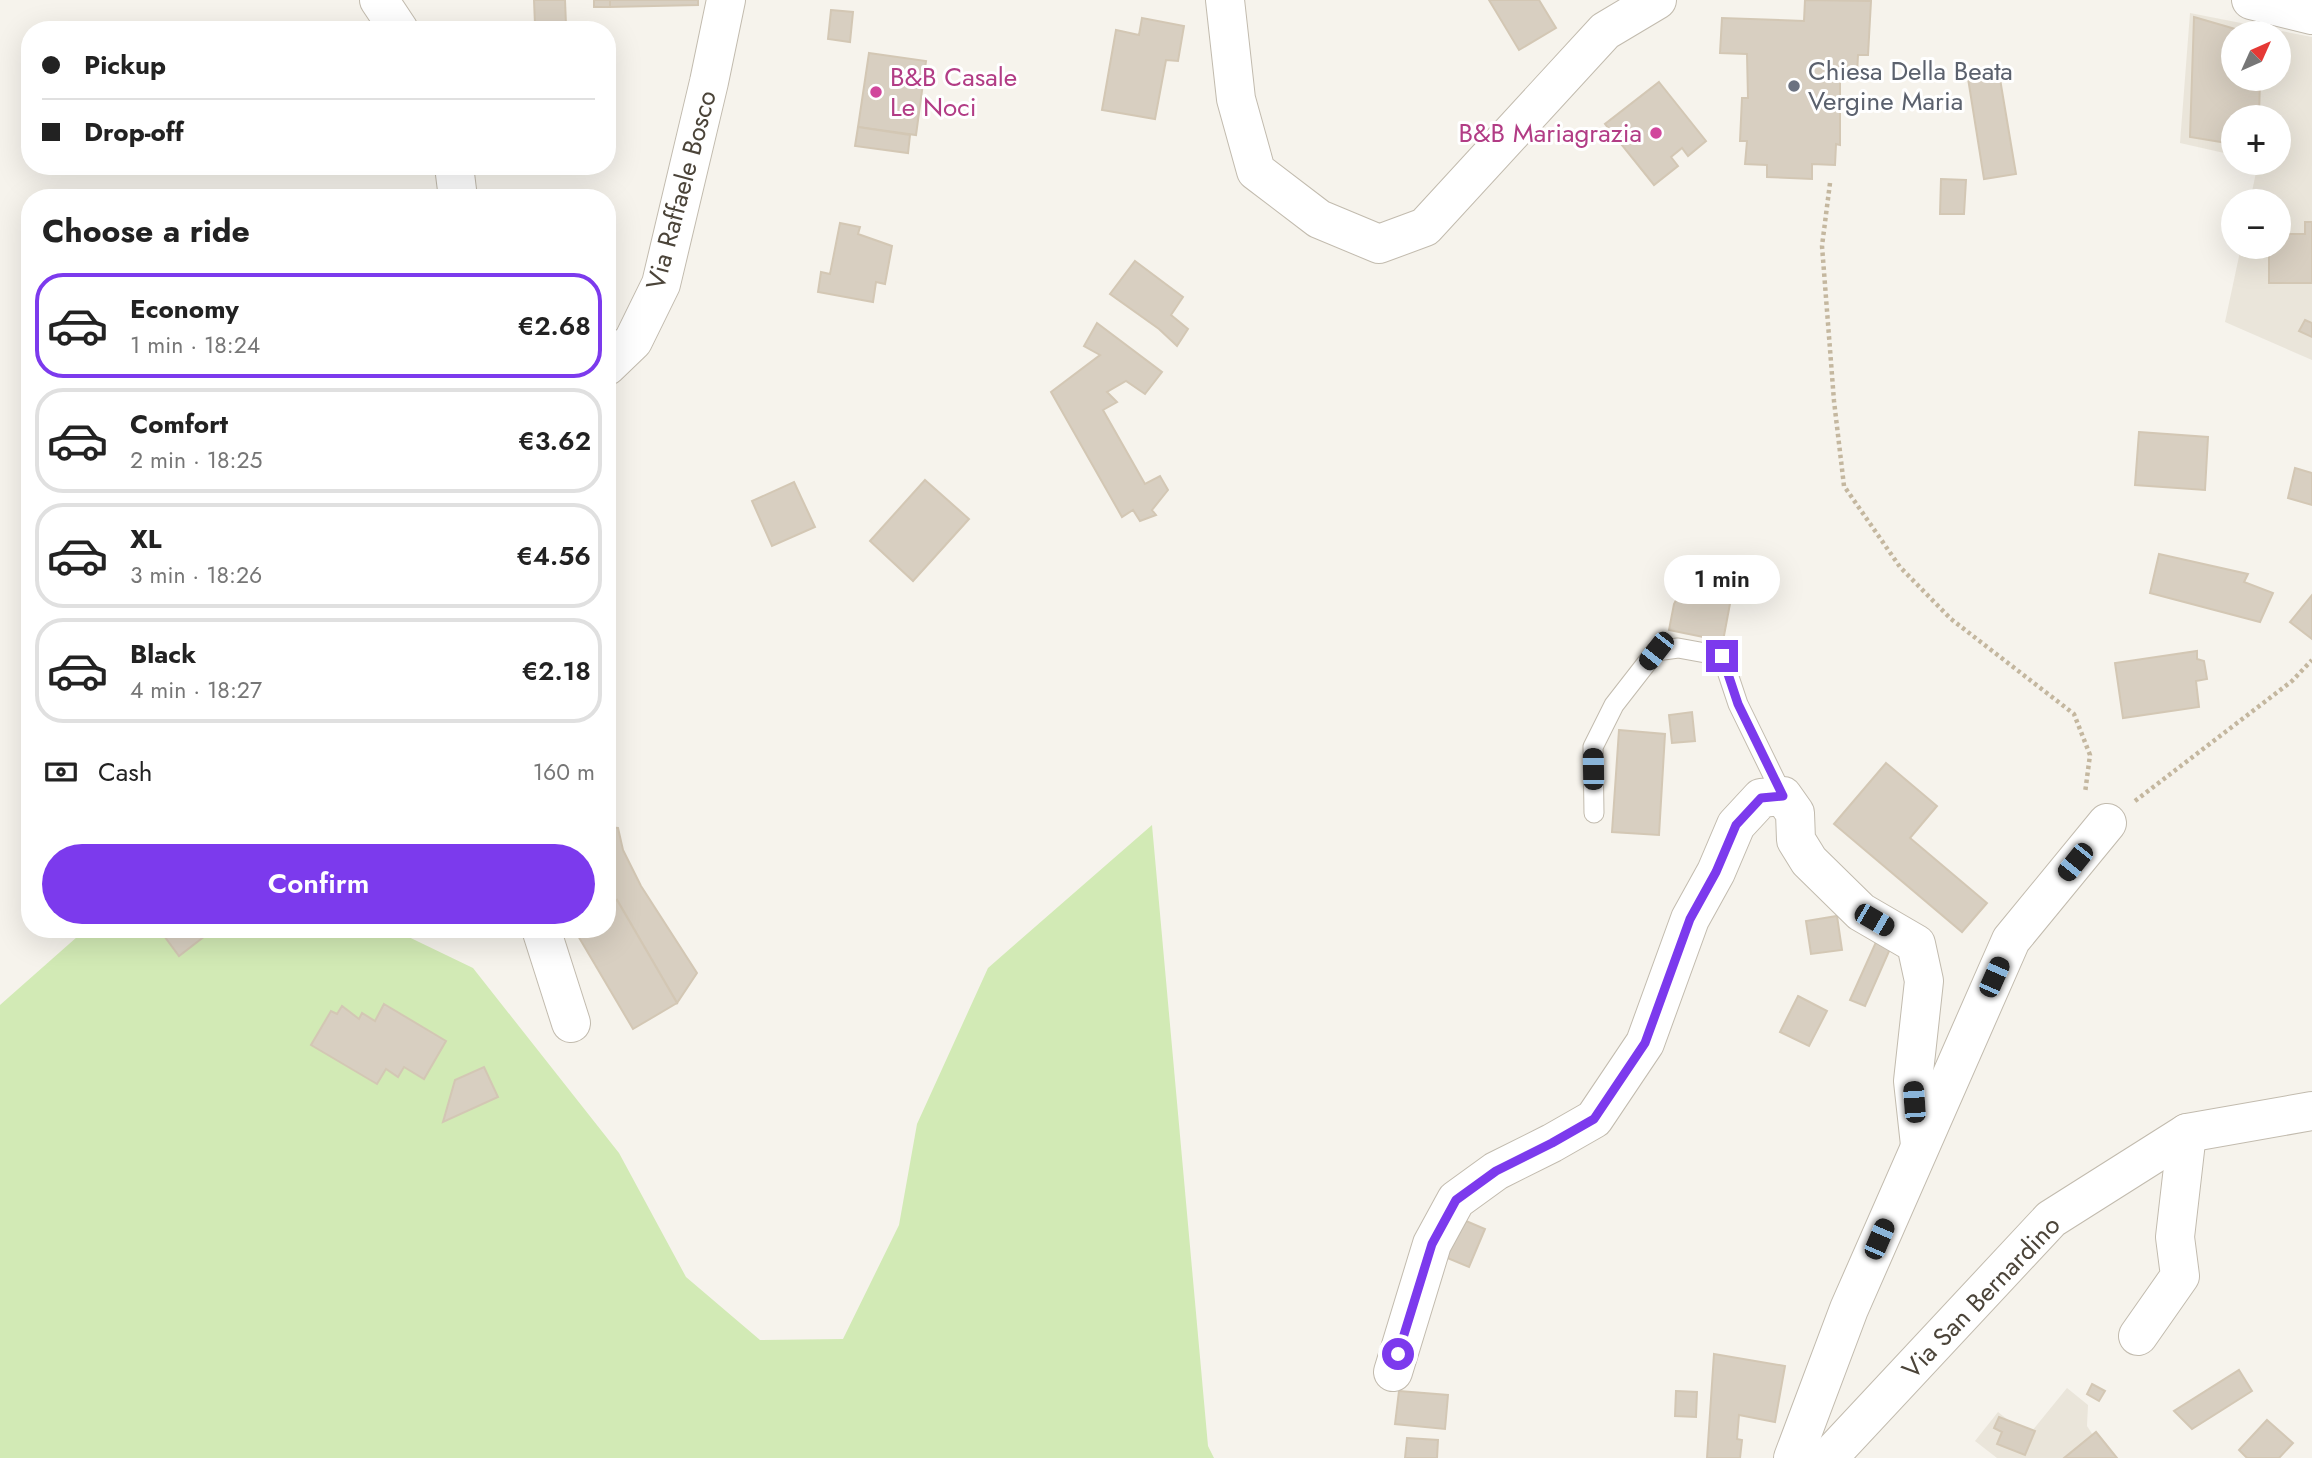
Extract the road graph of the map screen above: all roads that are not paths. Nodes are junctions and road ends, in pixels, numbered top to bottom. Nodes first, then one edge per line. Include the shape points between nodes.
1 (379, 0) edge
2 (726, 0) edge
3 (1225, 0) edge
4 (1657, 0) edge
5 (2251, 0) edge
6 (2312, 15) edge
7 (393, 21) edge
8 (616, 357) edge
9 (1783, 796) junction
10 (1594, 813) dead end
11 (2107, 823) road end
12 (544, 938) edge
13 (571, 1023) dead end
14 (2312, 1111) edge
15 (2187, 1133) junction
16 (1920, 1145) junction
17 (2138, 1336) dead end
18 (1393, 1372) dead end
19 (1853, 1443) edge
20 (1793, 1458) edge
21 (1828, 1458) edge

1 - 7 street
2 - 8 street, Via Raffaele Bosco via 661,284 632,341
3 - 4 street via 1236,99 1256,171 1320,219 1379,244 1425,227 1605,31
5 - 6 street
9 - 10 lane via 1738,704 1722,656 1678,648 1656,651 1614,705 1593,747
9 - 16 street via 1796,813 1796,840 1809,861 1861,912 1916,944 1924,981 1913,1081
9 - 18 street via 1761,798 1736,825 1690,919 1645,1043 1594,1119 1496,1171 1456,1200 1432,1244
11 - 16 street via 2011,940
12 - 13 street
14 - 15 street, Via San Bernardino
15 - 17 street via 2175,1237 2180,1276
15 - 19 street, Via San Bernardino via 2051,1219
16 - 20 street via 1849,1309
19 - 21 street, Via San Bernardino

